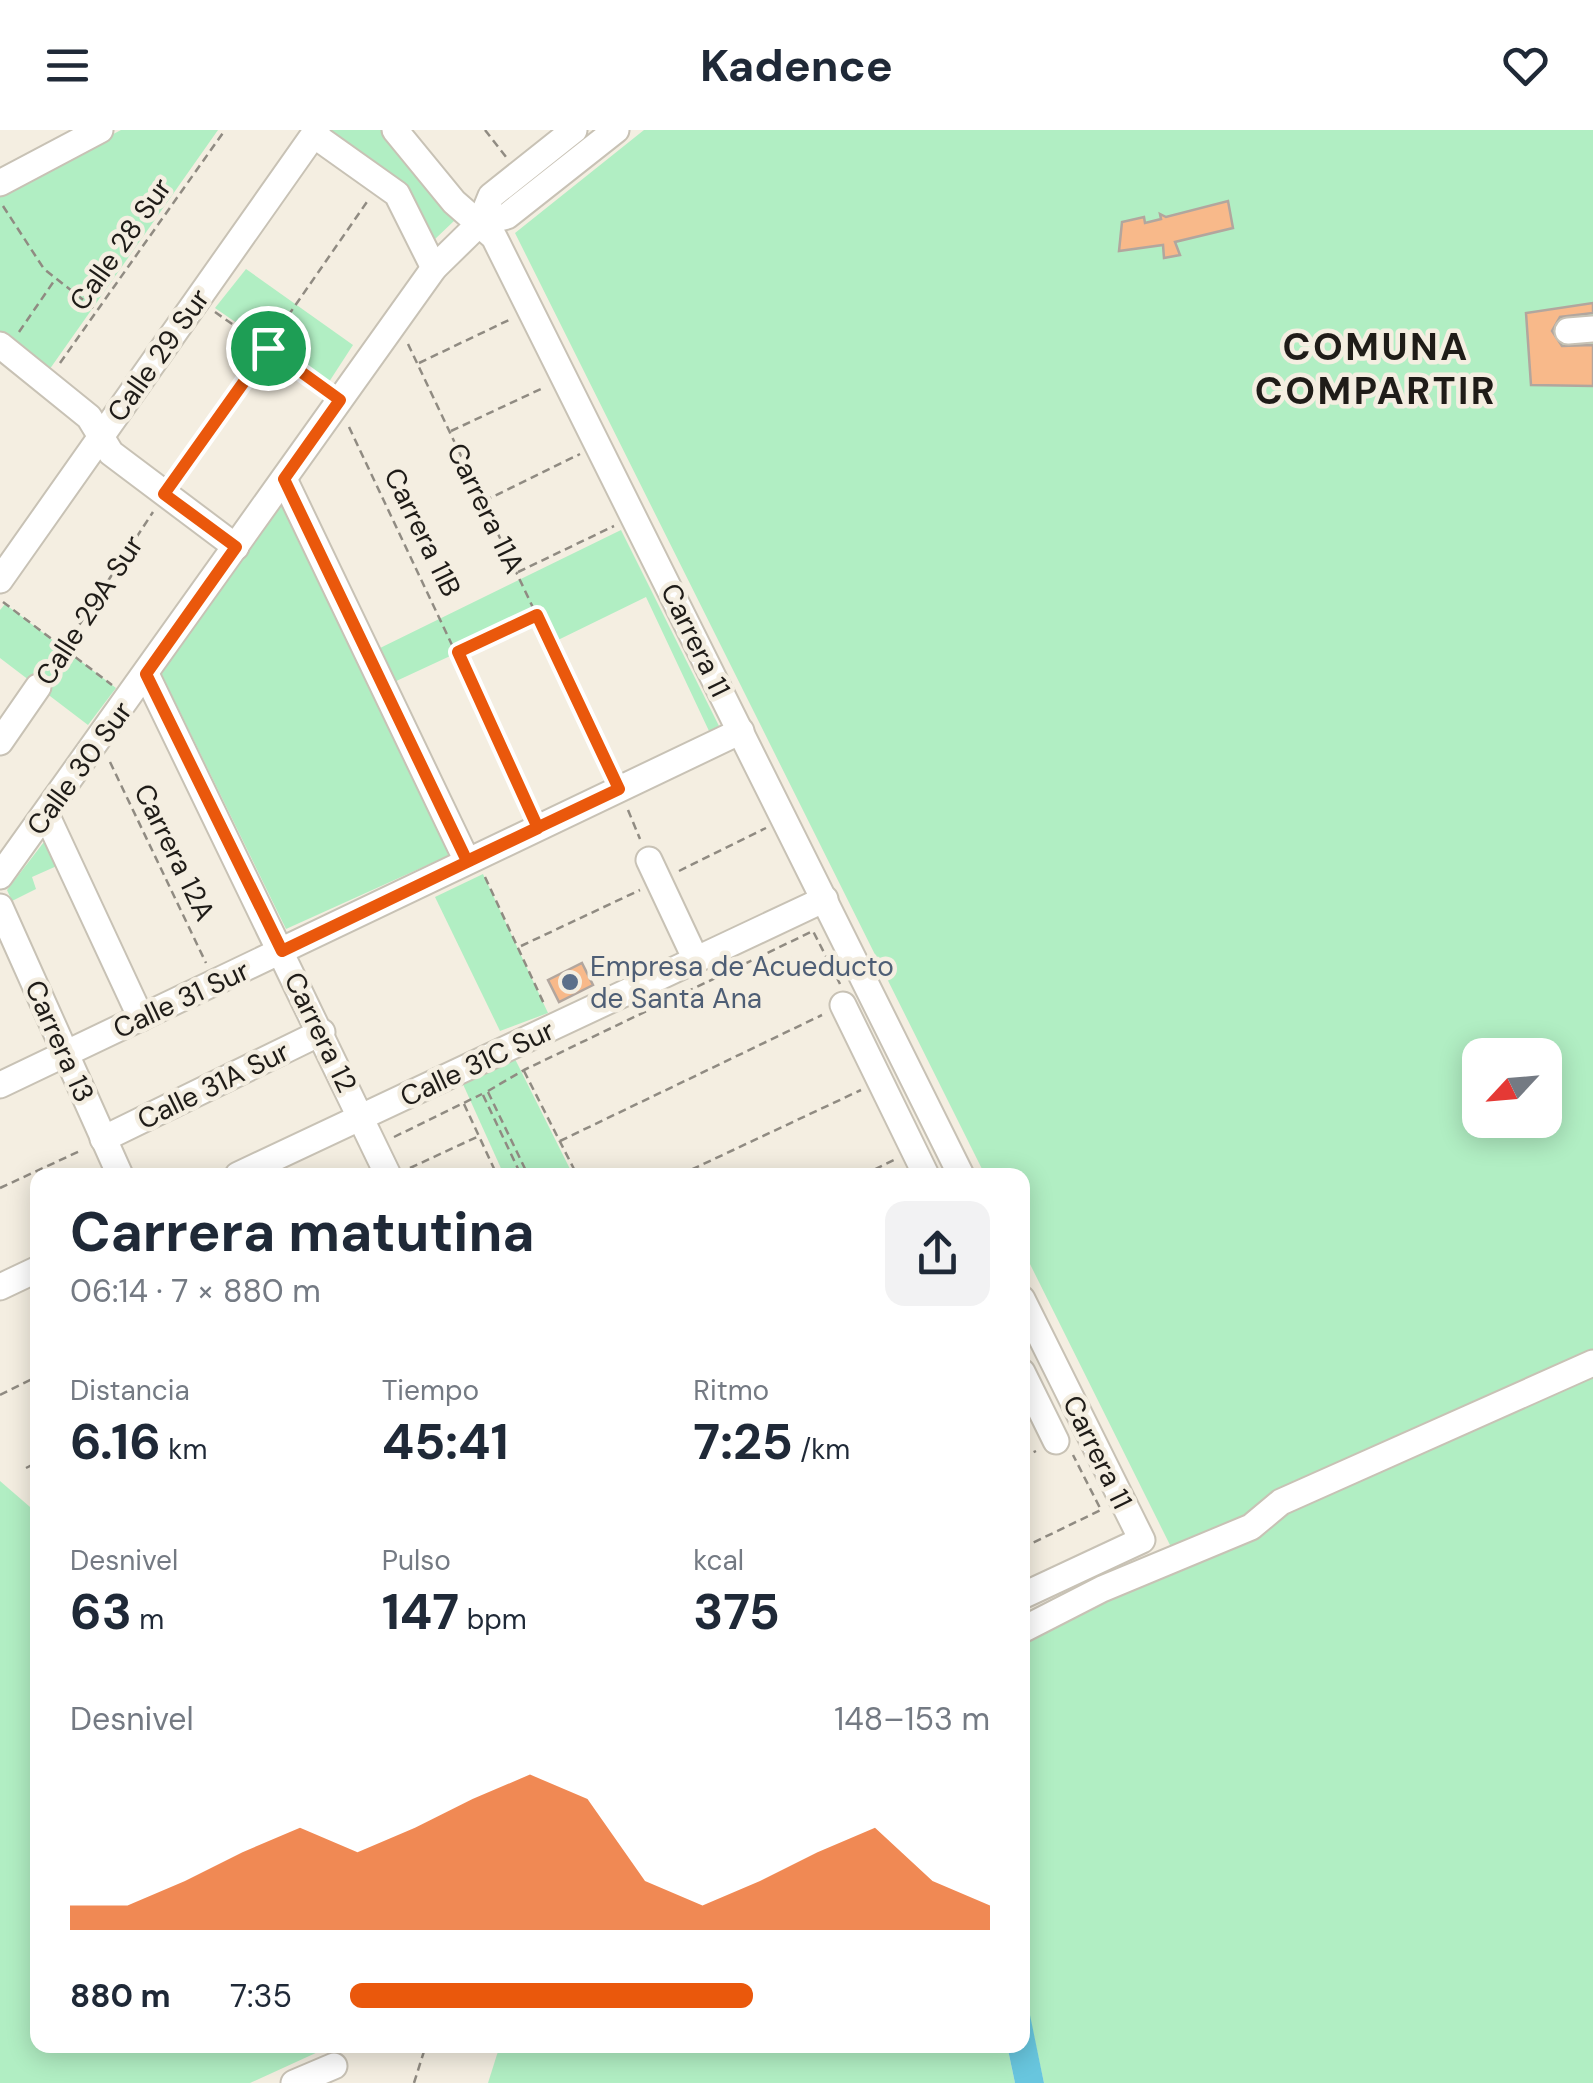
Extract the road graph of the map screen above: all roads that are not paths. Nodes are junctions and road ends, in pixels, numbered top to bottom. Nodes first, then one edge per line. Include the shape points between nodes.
1 (100, 130) edge
2 (395, 130) edge
3 (574, 130) edge
4 (616, 130) edge
5 (315, 132) edge
6 (0, 183) edge
7 (480, 223) junction
8 (434, 268) junction
9 (3, 347) edge
10 (101, 437) junction
11 (284, 479) junction
12 (236, 547) junction
13 (0, 580) edge
14 (146, 674) junction
15 (38, 688) road end
16 (741, 730) junction
17 (0, 742) edge
18 (46, 814) junction
19 (649, 860) road end
20 (475, 868) junction
21 (0, 876) edge
22 (825, 900) junction
23 (0, 908) edge
24 (282, 951) junction
25 (696, 960) junction
26 (842, 1006) road end
27 (140, 1018) junction
28 (322, 1032) junction
29 (65, 1054) junction
30 (0, 1085) edge
31 (362, 1116) junction
32 (100, 1141) junction
33 (116, 1168) edge
34 (253, 1168) edge
35 (394, 1168) edge
36 (923, 1168) edge
37 (958, 1168) edge
38 (30, 1273) edge
39 (0, 1287) edge
40 (1030, 1314) edge
41 (1593, 1364) edge
42 (1030, 1397) edge
43 (1046, 1446) road end
44 (1030, 1592) edge
45 (1030, 1626) edge
46 (334, 2065) edge
47 (294, 2083) edge

1 - 6 street
2 - 7 street, Carrera 11 via 454,202
3 - 7 street via 491,196
4 - 7 street via 508,216
5 - 8 street via 406,207
5 - 10 street, Calle 29 Sur
7 - 8 street, Calle 30 Sur
7 - 16 street, Carrera 11 via 494,236
8 - 11 street, Calle 30 Sur via 343,410
9 - 10 street via 89,416
10 - 12 street via 110,453
10 - 13 street, Calle 29 Sur
11 - 12 street, Calle 30 Sur
11 - 20 street
12 - 14 street, Calle 30 Sur
14 - 18 street, Calle 30 Sur
14 - 24 street, Carrera 12
15 - 17 street, Calle 29A Sur
16 - 20 street, Calle 31 Sur via 538,828
16 - 22 street, Carrera 11
18 - 21 street, Calle 30 Sur
18 - 27 street
19 - 25 street
20 - 24 street, Calle 31 Sur
22 - 25 street, Calle 31C Sur
22 - 37 street, Carrera 11
23 - 29 street, Carrera 13
24 - 27 street, Calle 31 Sur
24 - 28 street, Carrera 12
25 - 31 street, Calle 31C Sur
26 - 36 street
27 - 29 street, Calle 31 Sur
28 - 31 street, Carrera 12
28 - 32 street, Calle 31A Sur
29 - 30 street, Calle 31 Sur
29 - 32 street, Carrera 13
31 - 34 street, Calle 31C Sur
31 - 35 street, Carrera 12
32 - 33 street, Carrera 13
38 - 39 street
40 - 44 street, Carrera 11 via 1142,1540
41 - 45 street via 1281,1502 1251,1527
42 - 43 street
46 - 47 street

